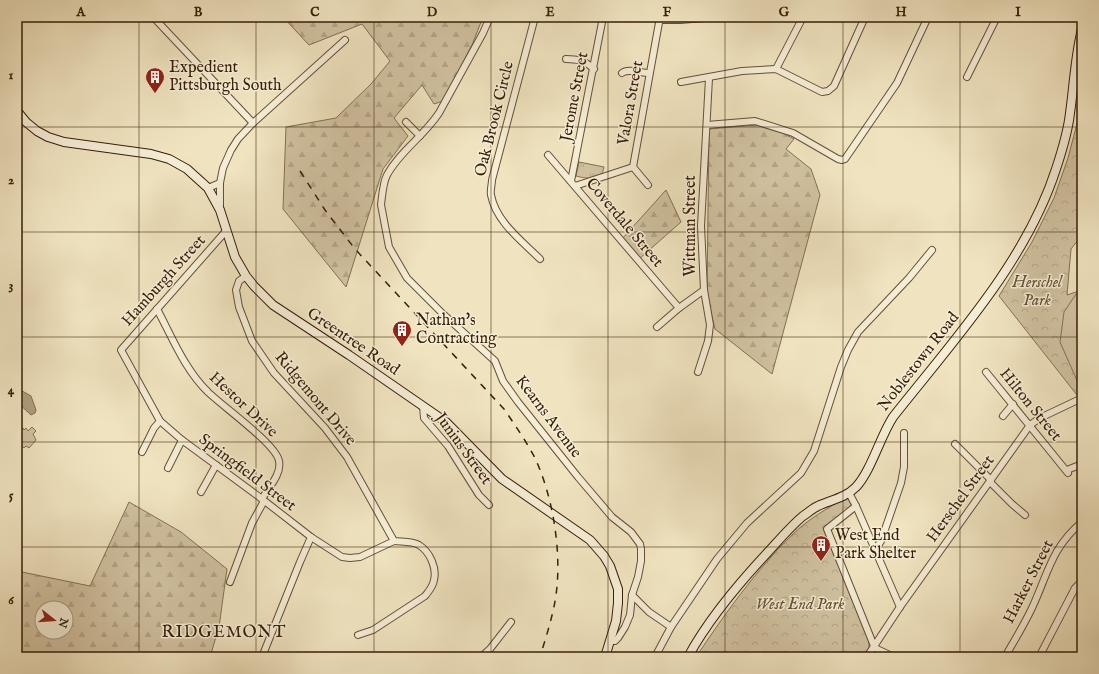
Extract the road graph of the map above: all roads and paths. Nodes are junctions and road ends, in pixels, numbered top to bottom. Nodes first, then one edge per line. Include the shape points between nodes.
1 (490, 17) edge
2 (535, 17) edge
3 (603, 17) edge
4 (716, 17) edge
5 (795, 17) edge
6 (865, 17) edge
7 (928, 17) edge
8 (997, 17) edge
9 (803, 18) edge
10 (660, 19) edge
11 (681, 19) edge
12 (156, 20) dead end
13 (1082, 29) edge
14 (345, 40) dead end
15 (566, 59) dead end
16 (594, 69) junction
17 (776, 69) junction
18 (622, 73) dead end
19 (649, 73) junction
20 (967, 77) dead end
21 (709, 78) junction
22 (681, 82) dead end
23 (18, 114) edge
24 (406, 122) dead end
25 (253, 123) junction
26 (707, 125) junction
27 (420, 136) junction
28 (548, 155) dead end
29 (633, 167) junction
30 (220, 182) junction
31 (573, 184) junction
32 (648, 185) dead end
33 (208, 188) junction
34 (220, 210) junction
35 (226, 231) junction
36 (932, 250) dead end
37 (540, 259) dead end
38 (246, 276) junction
39 (704, 290) junction
40 (679, 308) junction
41 (157, 309) junction
42 (657, 327) dead end
43 (121, 350) joint
44 (698, 372) dead end
45 (986, 372) dead end
46 (1082, 398) edge
47 (1013, 404) junction
48 (423, 406) junction
49 (1003, 416) dead end
50 (160, 421) junction
51 (1030, 425) junction
52 (904, 433) dead end
53 (182, 440) junction
54 (955, 444) dead end
55 (142, 452) dead end
56 (1082, 464) edge
57 (216, 465) junction
58 (168, 468) dead end
59 (990, 481) junction
60 (201, 492) dead end
61 (848, 493) junction
62 (263, 500) junction
63 (489, 505) dead end
64 (856, 506) junction
65 (1025, 515) dead end
66 (1082, 522) edge
67 (311, 537) junction
68 (394, 541) junction
69 (875, 550) junction
70 (230, 582) dead end
71 (1082, 582) edge
72 (632, 595) junction
73 (900, 607) junction
74 (511, 622) dead end
75 (672, 627) junction
76 (358, 635) dead end
77 (610, 641) junction
78 (874, 646) junction
79 (262, 657) edge
80 (480, 657) edge
81 (605, 657) edge
82 (655, 657) edge
83 (688, 657) edge
84 (867, 657) edge
85 (894, 657) edge
86 (1005, 657) edge
87 (1039, 657) edge

1 - 27 street, Kearns Avenue via 439,114
2 - 37 street, Oak Brook Circle via 492,180 491,194 504,223
3 - 16 street, Jerome Street
4 - 11 street
5 - 9 street
6 - 17 street via 834,86 828,91 822,92
7 - 26 street via 897,83 845,159 838,159 793,133 755,121
8 - 20 street
9 - 17 street
10 - 11 street
10 - 19 street, Valora Street
12 - 25 street
13 - 61 main road, Noblestown Road via 1067,132 1049,190 1034,224 992,291 893,417 861,479
14 - 25 street
15 - 16 street via 585,61
16 - 31 street, Jerome Street
17 - 21 street via 742,71
18 - 19 street
19 - 29 street, Valora Street
21 - 22 street
21 - 26 street, Wittman Street
23 - 33 main road, Greentree Road via 37,131 64,142 151,154 169,160 187,169
24 - 27 street
25 - 30 street via 231,150
26 - 39 street, Wittman Street via 701,226
27 - 72 street, Kearns Avenue via 386,176 381,205 389,247 407,278 495,361 518,402 562,458 612,516 637,539 641,549 641,560
28 - 31 street, Coverdale Street
29 - 31 street
29 - 32 street, Valora Street
30 - 33 street
30 - 34 street
31 - 40 street, Coverdale Street
33 - 34 main road, Greentree Road
34 - 35 main road, Greentree Road
35 - 38 main road, Greentree Road via 235,257
35 - 41 street, Hamburgh Street
36 - 75 street via 858,332 848,350 808,463 790,484 747,523 717,559
38 - 48 main road, Greentree Road via 273,305
38 - 68 street, Ridgemont Drive via 236,290 239,307 252,341 274,373 325,428 347,457
39 - 40 street
39 - 44 street, Wittman Street via 710,325 708,341
40 - 42 street
41 - 43 street, Hamburgh Street
41 - 62 street, Hestor Drive via 190,371 207,391 252,429 279,459 278,473
43 - 50 street, Springfield Street
45 - 47 street, Hilton Street
46 - 51 street, Herschel Street
47 - 49 street
47 - 51 street, Hilton Street
48 - 63 street, Junius Street via 424,418 448,446 479,495
48 - 77 main road, Greentree Road via 446,422 502,479 590,540 604,556 618,589 616,621
50 - 53 street, Springfield Street
50 - 55 street
51 - 56 street, Hilton Street via 1067,471
51 - 59 street, Herschel Street
52 - 69 street via 902,483 881,541
53 - 57 street, Springfield Street
53 - 58 street
54 - 59 street
57 - 60 street
57 - 62 street, Springfield Street
59 - 65 street
59 - 73 street, Herschel Street
61 - 64 street
61 - 83 main road, Noblestown Road via 816,507 779,540 720,607
62 - 67 street, Springfield Street
62 - 70 street, Hestor Drive
64 - 69 street
64 - 78 street via 827,529
66 - 86 street, Harker Street via 1072,530 1052,558 1032,608
67 - 68 street, Springfield Street via 342,557 350,558 365,556
67 - 79 street
68 - 76 street via 419,545 423,549 433,562 434,580 431,589 372,630
69 - 73 street
71 - 87 street via 1075,588
72 - 75 street via 649,612
72 - 77 street, Kearns Avenue via 630,615 625,627 615,641
73 - 78 street, Herschel Street
74 - 80 street via 490,649
75 - 82 street
77 - 81 main road, Greentree Road
78 - 84 street, Herschel Street
78 - 85 street

